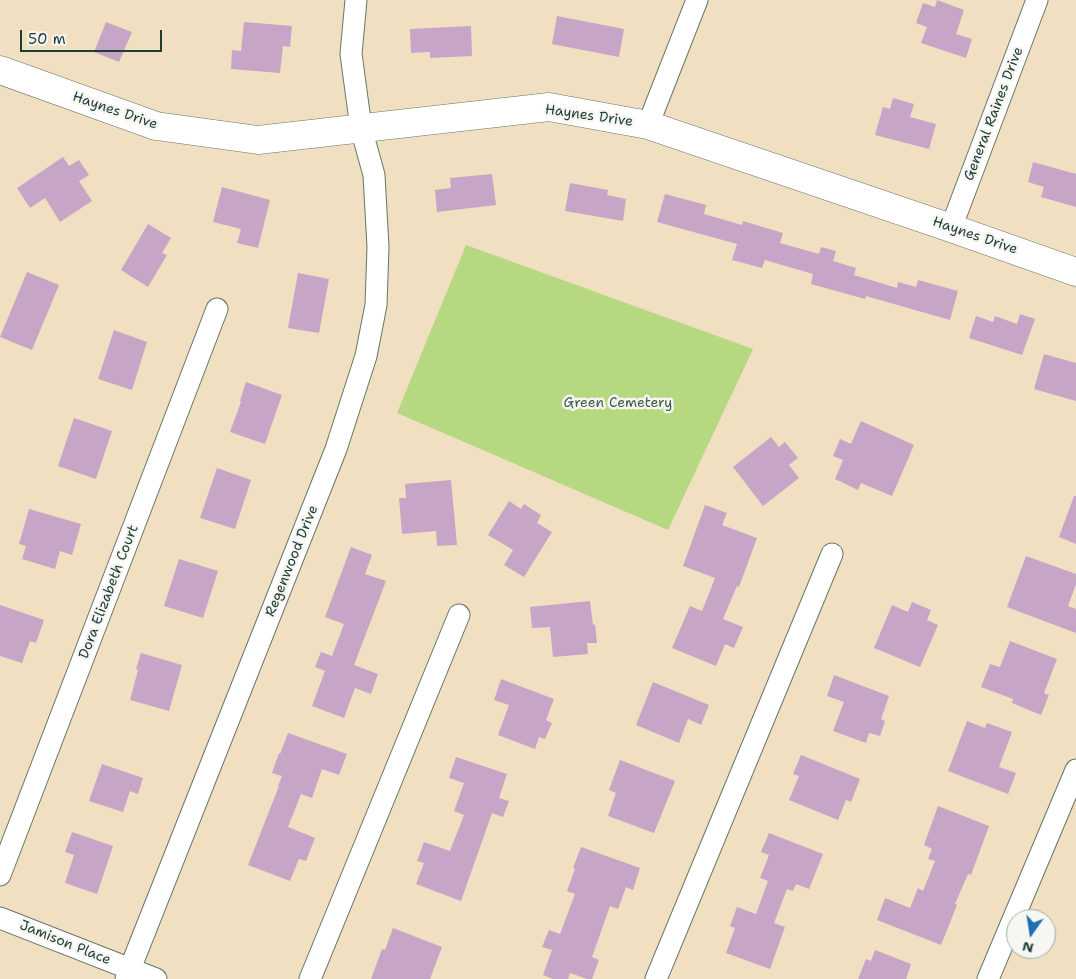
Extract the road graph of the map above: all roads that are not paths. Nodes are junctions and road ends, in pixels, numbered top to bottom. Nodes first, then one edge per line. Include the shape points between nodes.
1 (356, 0) edge
2 (698, 0) edge
3 (1037, 0) edge
4 (0, 70) edge
5 (648, 125) junction
6 (361, 128) junction
7 (951, 228) junction
8 (1076, 272) edge
9 (217, 309) dead end
10 (832, 554) dead end
11 (459, 615) dead end
12 (1076, 770) edge
13 (0, 875) edge
14 (0, 918) edge
15 (128, 974) edge
16 (156, 979) edge
17 (310, 979) edge
18 (656, 979) edge
19 (988, 979) edge

1 - 6 street, Regenwood Drive via 351,54
2 - 5 street
3 - 7 street, General Raines Drive
4 - 6 street, Haynes Drive via 156,126 258,140
5 - 6 street, Haynes Drive via 549,107
5 - 7 street, Haynes Drive
6 - 15 street, Regenwood Drive via 374,175 378,247 376,305 366,356 336,449
7 - 8 street, Haynes Drive
9 - 13 street, Dora Elizabeth Court
10 - 18 street
11 - 17 street
12 - 19 street
14 - 15 street, Jamison Place
15 - 16 street, Jamison Place

